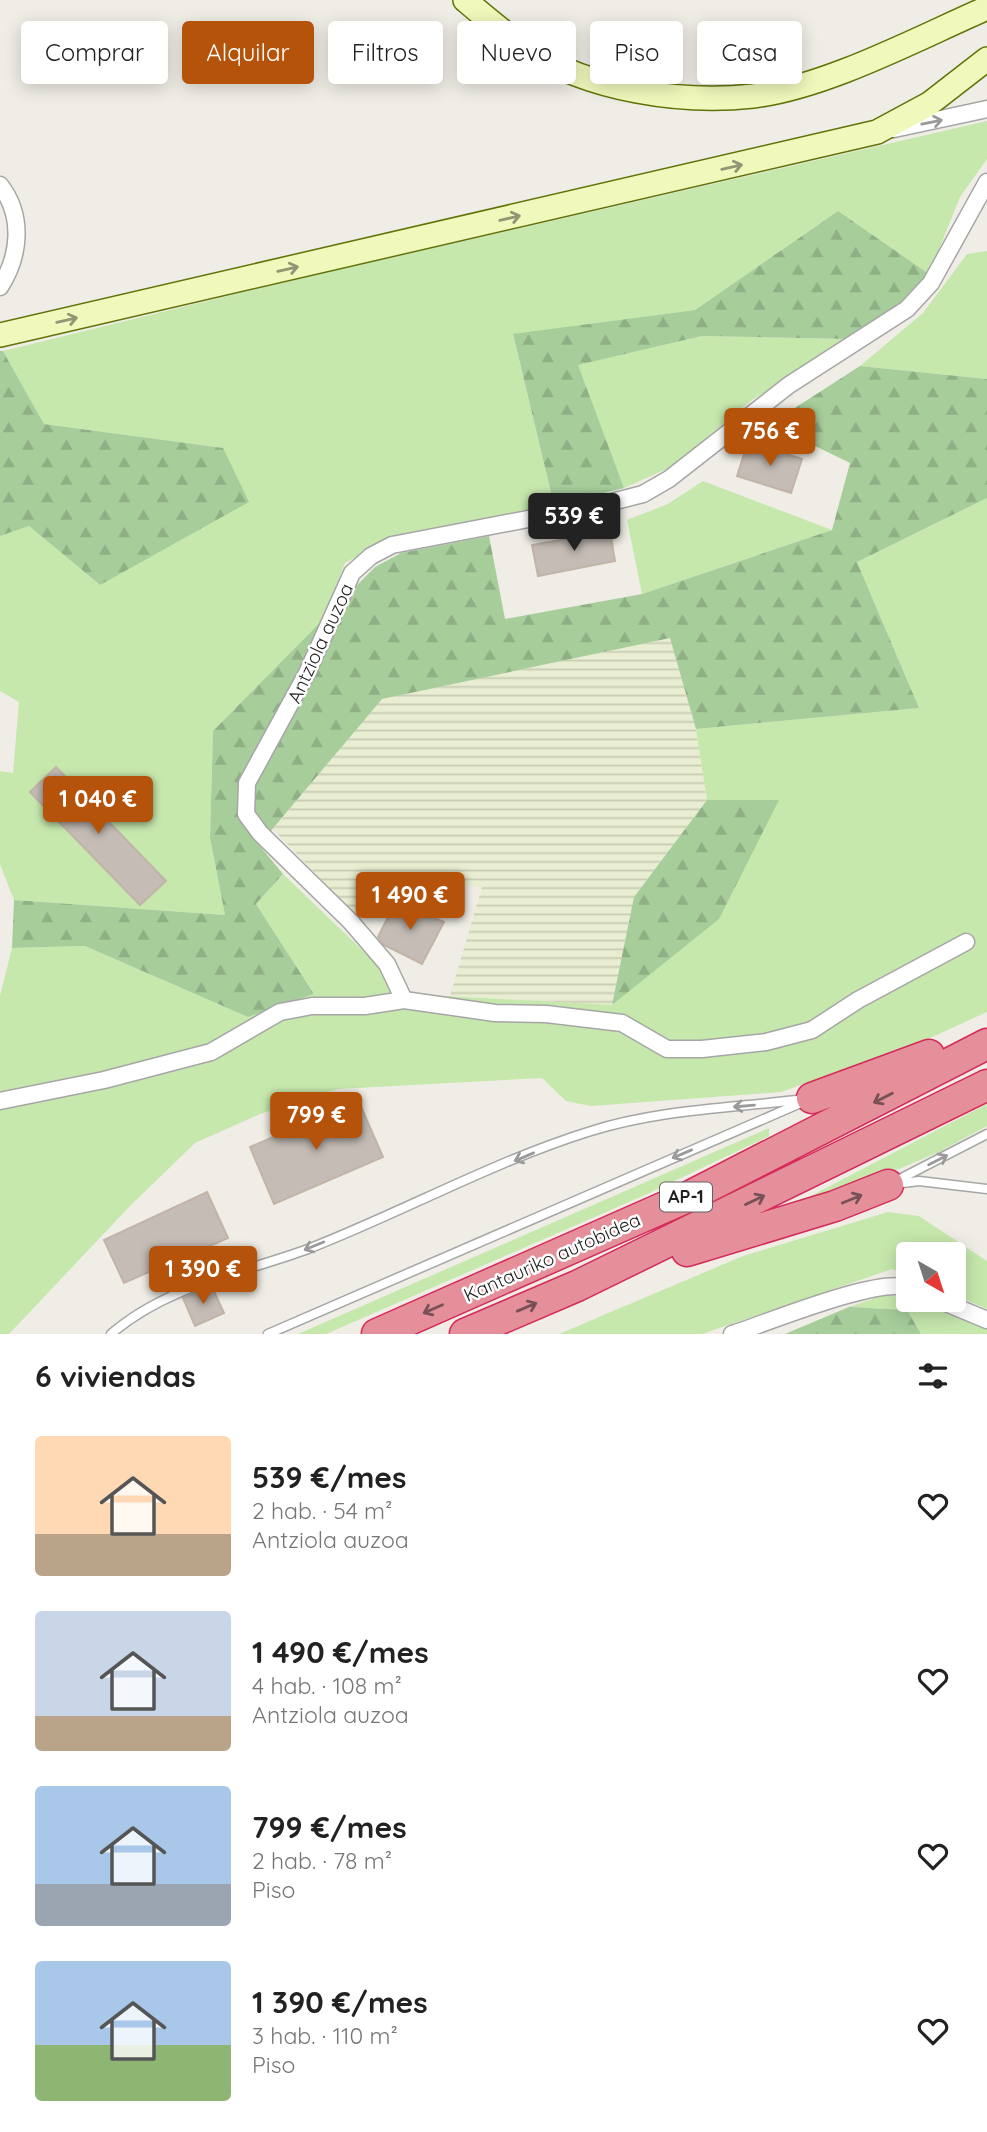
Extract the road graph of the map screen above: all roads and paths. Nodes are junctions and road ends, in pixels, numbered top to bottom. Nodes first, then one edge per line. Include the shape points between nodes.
1 (465, 0) edge
2 (987, 8) edge
3 (987, 59) edge
4 (987, 109) edge
5 (877, 132) junction
6 (987, 182) edge
7 (0, 185) edge
8 (0, 287) edge
9 (0, 335) edge
10 (966, 942) dead end
11 (404, 1000) junction
12 (987, 1039) edge
13 (987, 1044) edge
14 (987, 1085) edge
15 (812, 1098) junction
16 (0, 1101) edge
17 (987, 1134) edge
18 (888, 1185) junction
19 (987, 1189) edge
20 (896, 1285) edge
21 (577, 1286) junction
22 (966, 1311) edge
23 (987, 1320) edge
24 (111, 1334) edge
25 (268, 1334) edge
26 (377, 1334) edge
27 (465, 1334) edge
28 (733, 1334) edge

1 - 2 main road via 529,51 564,67 623,88 680,98 755,96 805,83
3 - 5 main road via 929,104
5 -> 4 street
9 -> 5 main road
6 - 11 street, Antziola auzoa via 931,283 908,309 789,386 669,479 643,494 608,503 392,545 352,573 307,673 247,783 246,814 387,964
7 - 8 street via 17,227 14,265
10 - 11 street via 811,1030 766,1042 702,1049 667,1049 622,1023
11 - 16 street via 280,1012 211,1052
12 - 15 highway via 951,1046
13 -> 26 highway, Kantauriko autobidea / AP-1 via 692,1195
21 -> 14 highway, Kantauriko autobidea / AP-1
15 -> 24 lane via 658,1114 591,1131 307,1249 196,1286 136,1312
15 -> 25 lane
18 -> 17 lane
18 - 19 lane via 919,1181
21 -> 18 highway via 835,1206
20 - 28 street via 863,1290
27 -> 21 highway, Kantauriko autobidea / AP-1
22 - 23 street

